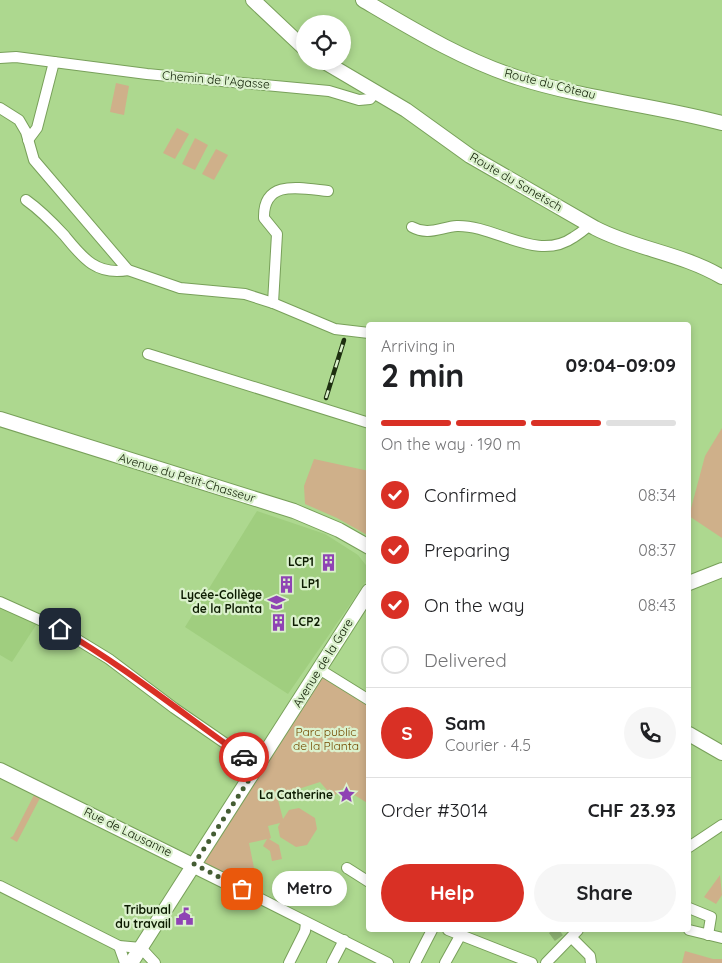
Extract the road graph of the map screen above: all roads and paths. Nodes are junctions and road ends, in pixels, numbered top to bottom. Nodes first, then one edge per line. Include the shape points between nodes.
1 (253, 0) edge
2 (363, 0) edge
3 (296, 41) edge
4 (0, 58) edge
5 (54, 62) junction
6 (338, 70) edge
7 (375, 93) junction
8 (0, 108) edge
9 (722, 123) edge
10 (28, 140) junction
11 (328, 191) dead end
12 (26, 200) dead end
13 (589, 225) junction
14 (412, 227) dead end
15 (128, 270) junction
16 (722, 277) edge
17 (274, 303) junction
18 (366, 333) edge
19 (148, 354) dead end
20 (0, 419) edge
21 (366, 422) edge
22 (366, 545) edge
23 (722, 570) edge
24 (691, 582) edge
25 (366, 596) edge
26 (0, 602) edge
27 (319, 669) junction
28 (366, 698) edge
29 (691, 735) edge
30 (722, 753) edge
31 (258, 766) junction
32 (0, 770) edge
33 (722, 825) edge
34 (691, 846) edge
35 (194, 864) junction
36 (346, 868) dead end
37 (366, 880) edge
38 (0, 886) edge
39 (254, 896) joint
40 (691, 909) edge
41 (311, 923) junction
42 (691, 931) edge
43 (431, 932) edge
44 (452, 932) edge
45 (575, 934) edge
46 (708, 935) junction
47 (460, 936) junction
48 (722, 938) edge
49 (344, 940) junction
50 (119, 946) junction
51 (140, 948) junction
52 (125, 963) edge
53 (131, 963) edge
54 (155, 963) edge
55 (288, 963) edge
56 (332, 963) edge
57 (388, 963) edge
58 (415, 963) edge
59 (445, 963) edge
60 (532, 963) edge
61 (546, 963) edge
62 (590, 963) edge

1 - 3 street
2 - 9 street, Route du Côteau via 446,48 506,73 554,87
4 - 5 street, Chemin de l'Agasse
5 - 7 street, Chemin de l'Agasse via 329,91 359,100 370,98
5 - 10 street via 37,128
6 - 7 street, Route du Sanetsch
7 - 13 street, Route du Sanetsch via 420,118 470,156
8 - 10 street via 19,120
10 - 15 street via 34,160 48,179
11 - 17 street via 286,188 271,194 266,200 264,218 277,234
12 - 15 street via 46,216 91,265 106,271
13 - 14 street via 560,245 524,244 457,226 423,232
13 - 16 street, Route du Sanetsch via 613,237 683,258
15 - 17 street via 173,287 238,292
17 - 18 street via 334,329
19 - 21 street
20 - 22 street, Avenue du Petit-Chasseur via 294,511
23 - 24 street
25 - 27 street, Avenue de la Gare
26 - 31 street via 60,629 110,659
27 - 28 street
27 - 31 street, Avenue de la Gare
29 - 30 street
31 - 35 street, Avenue de la Gare
32 - 35 street, Rue de Lausanne
33 - 34 street
35 - 39 street, Rue de Lausanne
35 - 51 street, Avenue de la Gare
36 - 37 street
38 - 50 street
39 - 41 street, Rue de Lausanne
40 - 46 street via 711,917
41 - 49 street, Rue de Lausanne
41 - 55 street
42 - 46 street
43 - 58 street
44 - 47 street
45 - 61 street
45 - 62 street via 590,956
46 - 48 street
47 - 59 street
47 - 60 street
49 - 56 street
49 - 57 street, Rue de Lausanne
50 - 51 street
50 - 52 street
51 - 53 street, Avenue de la Gare
51 - 54 street

